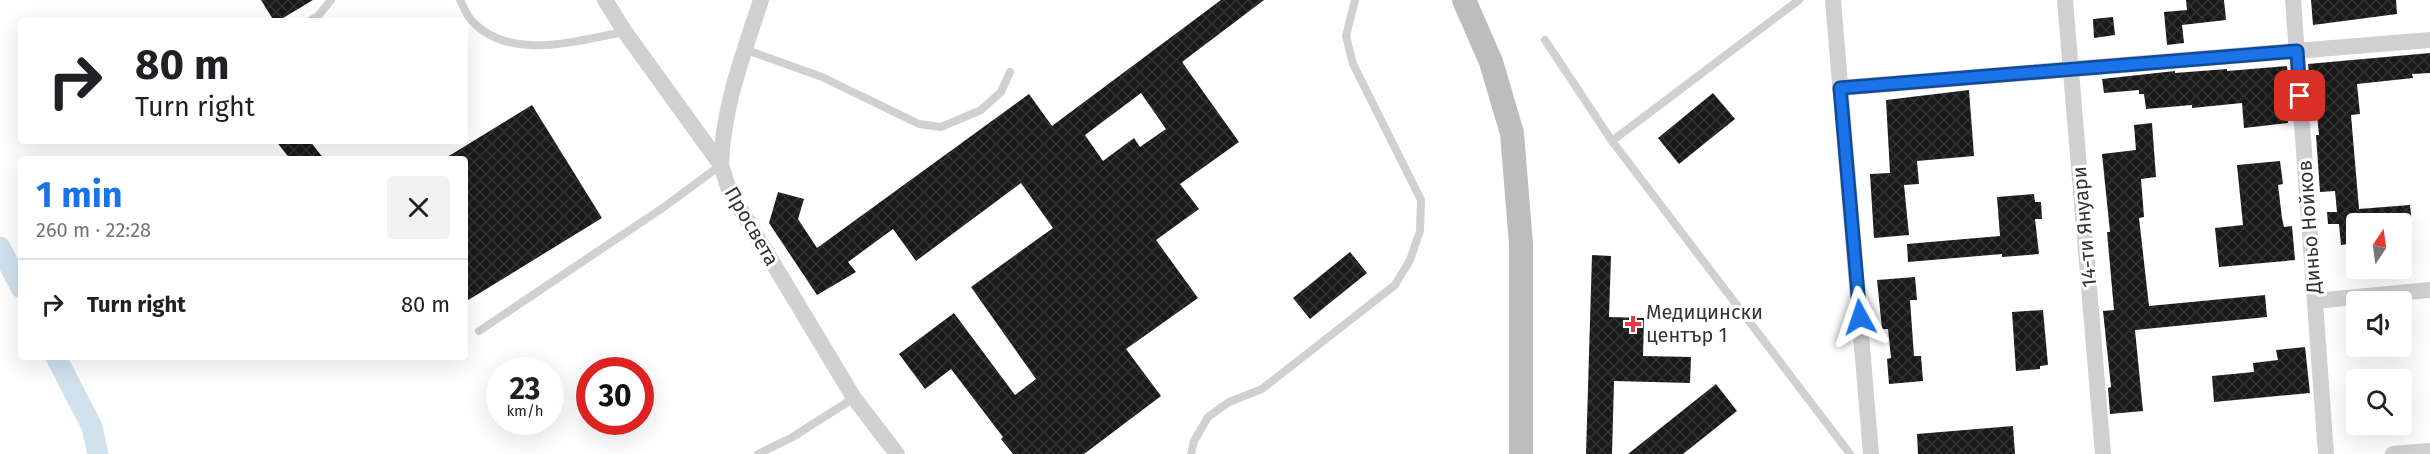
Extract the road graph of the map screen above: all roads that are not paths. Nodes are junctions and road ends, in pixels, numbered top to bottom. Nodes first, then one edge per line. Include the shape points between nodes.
1 (331, 0) edge
2 (460, 0) edge
3 (605, 0) edge
4 (761, 0) edge
5 (1355, 0) edge
6 (1464, 0) edge
7 (1799, 0) edge
8 (1833, 0) edge
9 (2065, 0) edge
10 (2293, 0) edge
11 (315, 18) edge
12 (625, 32) junction
13 (1545, 39) dead end
14 (2430, 40) edge
15 (744, 49) junction
16 (2297, 51) junction
17 (2071, 69) junction
18 (1010, 72) dead end
19 (1840, 88) junction
20 (1612, 141) junction
21 (721, 165) junction
22 (2430, 290) edge
23 (2315, 301) junction
24 (479, 331) dead end
25 (854, 398) junction
26 (2430, 451) edge
27 (758, 454) edge
28 (897, 454) edge
29 (1191, 454) edge
30 (1521, 454) edge
31 (1850, 454) edge
32 (1871, 454) edge
33 (2103, 454) edge
34 (2326, 454) edge
35 (2393, 454) edge

1 - 11 lane
2 - 12 lane via 471,20 511,43 536,47
3 - 12 street, Просвета
4 - 15 street
5 - 29 lane via 1346,36 1353,64 1421,200 1420,231 1410,260 1395,285 1262,389 1228,402 1208,417
6 - 30 main road via 1491,62 1512,133 1521,244
7 - 20 lane
8 - 19 street
9 - 17 street, 14-ти Януари
10 - 16 street, Диньо Нойков
12 - 21 street, Просвета
13 - 20 lane
14 - 16 street
15 - 18 lane via 822,77 919,124 941,127 981,110 1001,92
15 - 21 street via 728,103
16 - 17 street
16 - 23 street, Диньо Нойков
17 - 19 street
17 - 33 street, 14-ти Януари
19 - 32 street
20 - 31 lane
21 - 24 lane
21 - 25 street, Просвета via 729,190
22 - 23 street
23 - 34 street, Диньо Нойков
25 - 27 lane
25 - 28 street, Просвета
26 - 35 street

